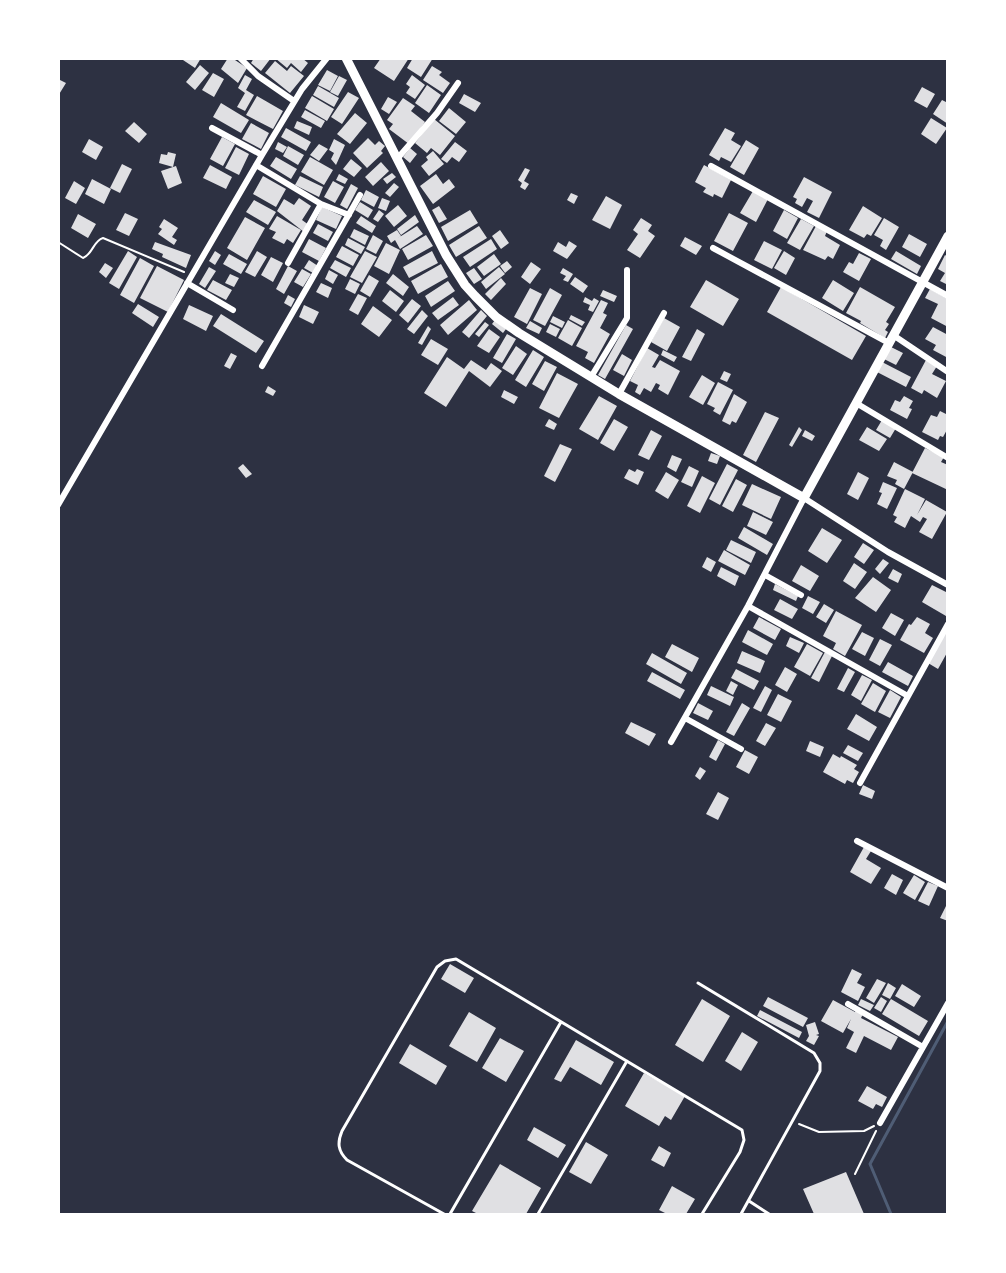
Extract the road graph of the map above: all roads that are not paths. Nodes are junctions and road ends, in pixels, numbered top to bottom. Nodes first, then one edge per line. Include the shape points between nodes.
1 (240, 58) edge
2 (327, 58) edge
3 (346, 58) edge
4 (458, 83) dead end
5 (294, 101) junction
6 (212, 128) dead end
7 (262, 155) junction
8 (396, 160) junction
9 (256, 165) junction
10 (711, 166) dead end
11 (360, 195) dead end
12 (321, 204) junction
13 (349, 215) junction
14 (948, 236) edge
15 (713, 248) dead end
16 (288, 263) dead end
17 (627, 270) dead end
18 (923, 282) junction
19 (187, 283) junction
20 (948, 296) edge
21 (233, 310) dead end
22 (664, 313) dead end
23 (891, 339) junction
24 (262, 366) dead end
25 (948, 372) edge
26 (591, 378) junction
27 (619, 394) junction
28 (856, 404) junction
29 (948, 458) edge
30 (804, 498) junction
31 (58, 505) edge
32 (765, 575) junction
33 (948, 585) edge
34 (801, 595) dead end
35 (748, 606) junction
36 (948, 624) edge
37 (908, 696) junction
38 (686, 718) junction
39 (671, 742) dead end
40 (741, 748) dead end
41 (860, 783) dead end
42 (857, 840) dead end
43 (948, 888) edge
44 (698, 983) dead end
45 (948, 1003) edge
46 (848, 1004) dead end
47 (561, 1022) junction
48 (923, 1047) junction
49 (627, 1061) junction
50 (878, 1125) road end
51 (750, 1201) junction
52 (444, 1215) edge
53 (450, 1215) edge
54 (538, 1215) edge
55 (702, 1215) edge
56 (741, 1215) edge
57 (770, 1215) edge

1 - 5 street
2 - 5 street
3 - 8 main road
4 - 8 street
5 - 7 street
6 - 7 street
7 - 9 street
8 - 26 main road via 465,285 496,317
9 - 12 street
9 - 19 street
10 - 18 street
11 - 13 street
12 - 13 street
12 - 16 street
13 - 24 street
14 - 18 main road
15 - 23 street
17 - 26 street via 627,318
18 - 20 street
18 - 23 main road
19 - 21 street
19 - 31 street
22 - 27 street
23 - 25 street
23 - 28 main road
26 - 27 main road
27 - 30 main road
28 - 29 street
28 - 30 main road
30 - 32 street
30 - 33 street
32 - 34 street
32 - 35 street
35 - 37 street
35 - 38 street
36 - 37 street
37 - 41 street
38 - 39 street
38 - 40 street
42 - 43 street
44 - 51 lane via 814,1053 820,1063 820,1071
45 - 48 street
46 - 48 street
47 - 49 lane
47 - 52 lane via 456,959 437,967 342,1131 339,1143 341,1154 348,1160
47 - 53 lane
48 - 50 street
49 - 54 lane
49 - 55 lane via 744,1134 740,1152
51 - 56 lane
51 - 57 lane

